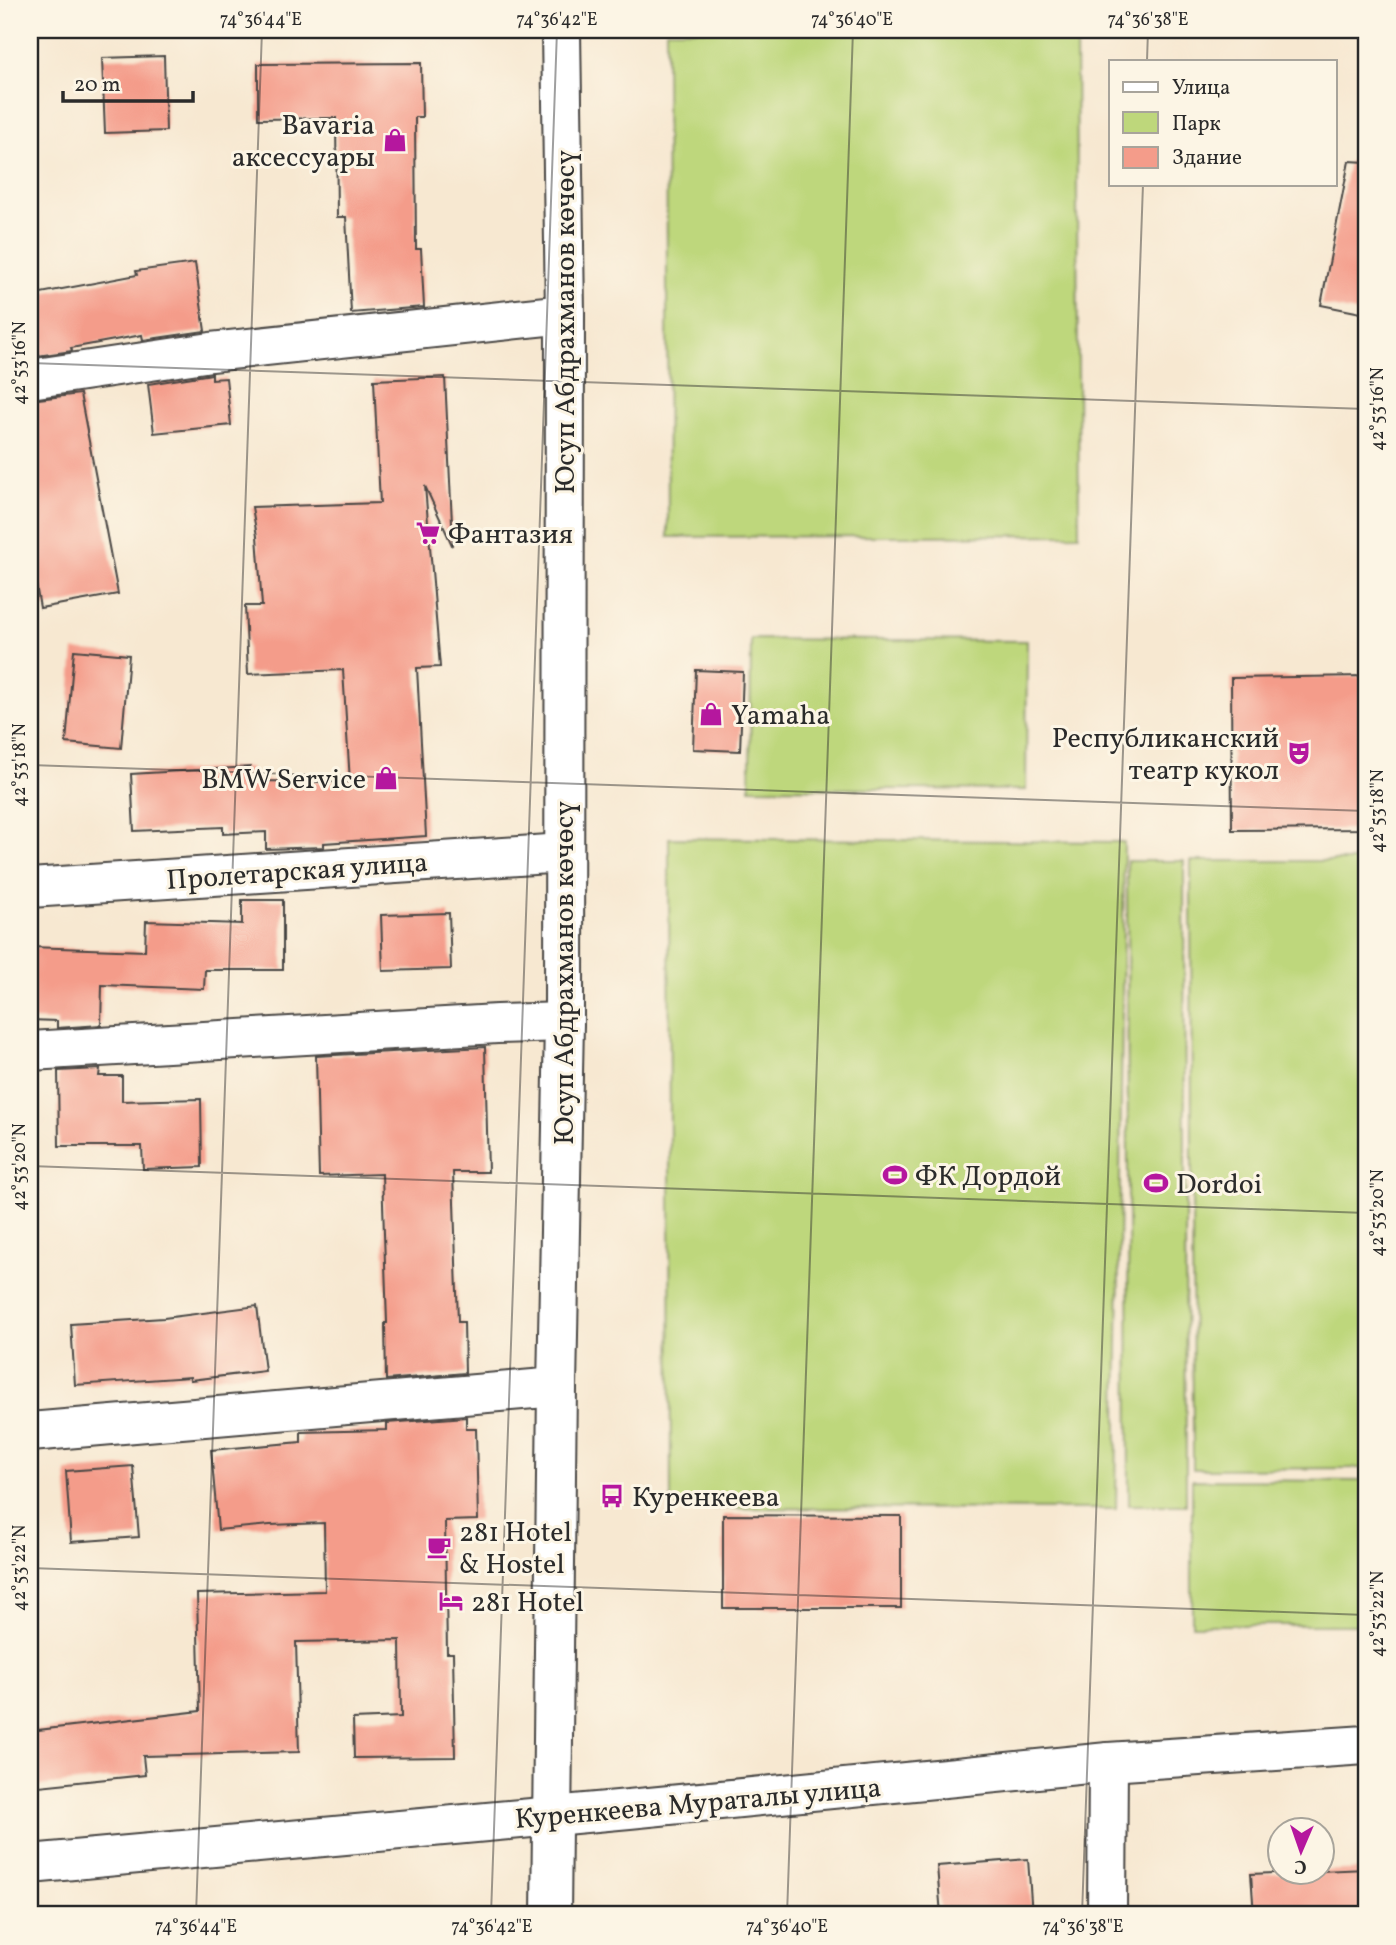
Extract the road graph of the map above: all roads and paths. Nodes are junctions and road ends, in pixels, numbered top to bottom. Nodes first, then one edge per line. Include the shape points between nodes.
1 (561, 30) edge
2 (565, 314) junction
3 (30, 379) edge
4 (564, 853) junction
5 (30, 888) edge
6 (564, 1022) junction
7 (30, 1051) edge
8 (557, 1387) junction
9 (30, 1432) edge
10 (1366, 1745) edge
11 (1108, 1762) junction
12 (553, 1816) junction
13 (30, 1864) edge
14 (551, 1915) edge
15 (1107, 1915) edge

1 - 2 street, Юсуп Абдрахманов көчөсү
2 - 3 street via 211,352
2 - 4 street, Юсуп Абдрахманов көчөсү
4 - 5 street, Пролетарская улица
4 - 6 street, Юсуп Абдрахманов көчөсү
6 - 7 street
6 - 8 street, Юсуп Абдрахманов көчөсү
8 - 9 street
8 - 12 street, Юсуп Абдрахманов көчөсү
10 - 11 street, Куренкеева Мураталы улица
11 - 12 street, Куренкеева Мураталы улица
11 - 15 street
12 - 13 street, Куренкеева Мураталы улица
12 - 14 street, Юсуп Абдрахманов көчөсү

